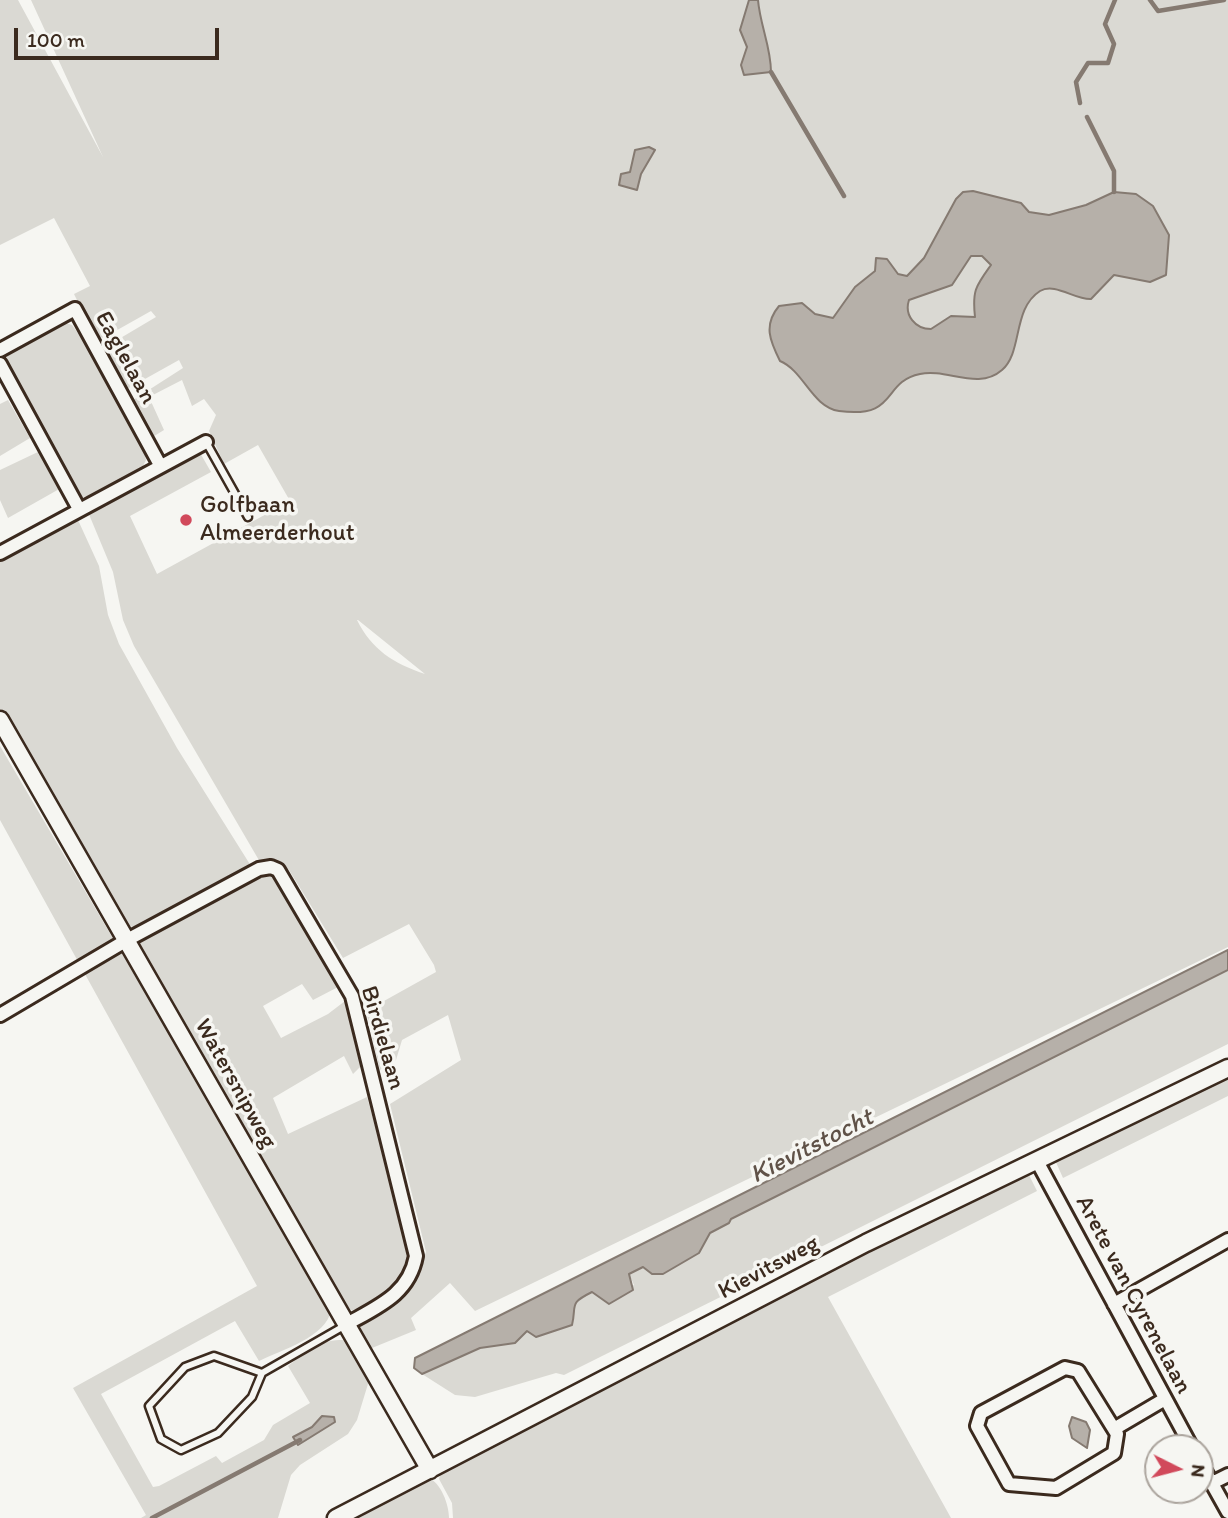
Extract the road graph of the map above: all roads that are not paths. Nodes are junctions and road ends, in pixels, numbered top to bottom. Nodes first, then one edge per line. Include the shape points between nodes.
1 (0, 350) edge
2 (0, 364) edge
3 (206, 442) joint
4 (160, 465) junction
5 (79, 509) junction
6 (248, 517) dead end
7 (0, 553) edge
8 (0, 720) edge
9 (127, 940) junction
10 (0, 1015) edge
11 (1228, 1068) edge
12 (1037, 1161) junction
13 (1228, 1240) edge
14 (1114, 1304) junction
15 (347, 1324) junction
16 (262, 1373) junction
17 (1165, 1399) junction
18 (1114, 1429) junction
19 (1184, 1434) edge
20 (430, 1470) junction
21 (1214, 1487) edge
22 (1228, 1512) edge
23 (337, 1518) edge

1 - 4 street, Eaglelaan via 75,309
2 - 5 street
3 - 4 street
3 - 6 lane
4 - 5 street
5 - 7 street
8 - 9 street, Watersnipweg
9 - 10 street
9 - 15 street, Watersnipweg
9 - 15 street, Birdielaan via 259,869 271,867 285,879 334,963 352,996 416,1256 407,1284 394,1297
11 - 12 street, Kievitsweg
12 - 14 street, Arete van Cyrenelaan
12 - 20 street, Kievitsweg via 866,1243
13 - 14 street
14 - 17 street, Arete van Cyrenelaan
15 - 16 lane
15 - 20 street, Watersnipweg
16 - 16 lane via 252,1397 218,1433 181,1450 161,1439 149,1406 185,1367 215,1356
17 - 18 street
17 - 19 street, Arete van Cyrenelaan
18 - 18 street via 1078,1371 1065,1368 981,1413 977,1426 1009,1485 1056,1488 1114,1453
20 - 23 street, Kievitsweg
21 - 22 street

